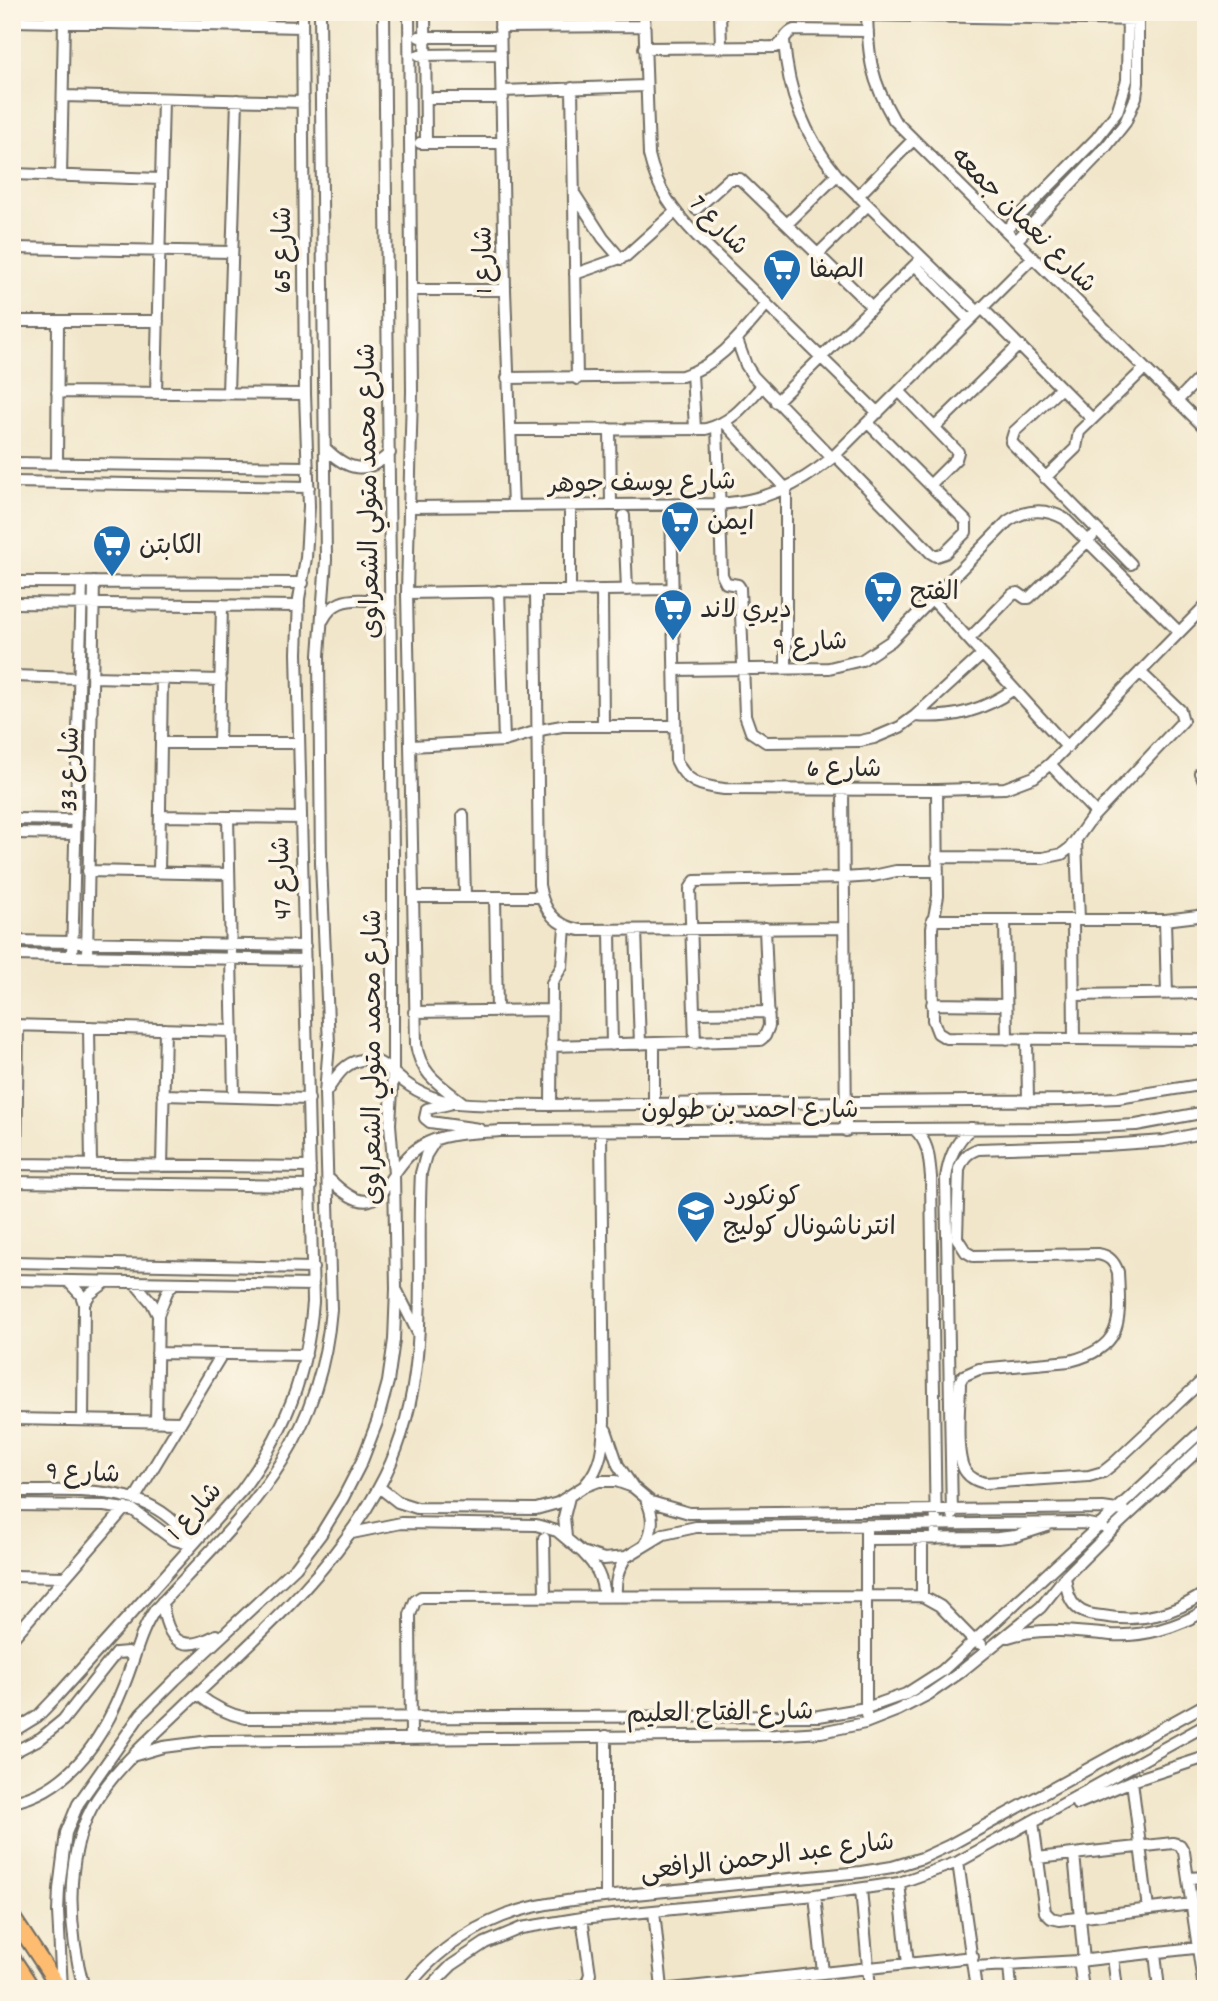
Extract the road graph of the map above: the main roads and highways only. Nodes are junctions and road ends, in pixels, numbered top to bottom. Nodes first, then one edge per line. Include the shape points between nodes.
1 (12, 1916) edge
2 (12, 1957) edge
3 (33, 1989) edge
4 (61, 1989) edge

1 - 4 highway
2 - 3 highway

